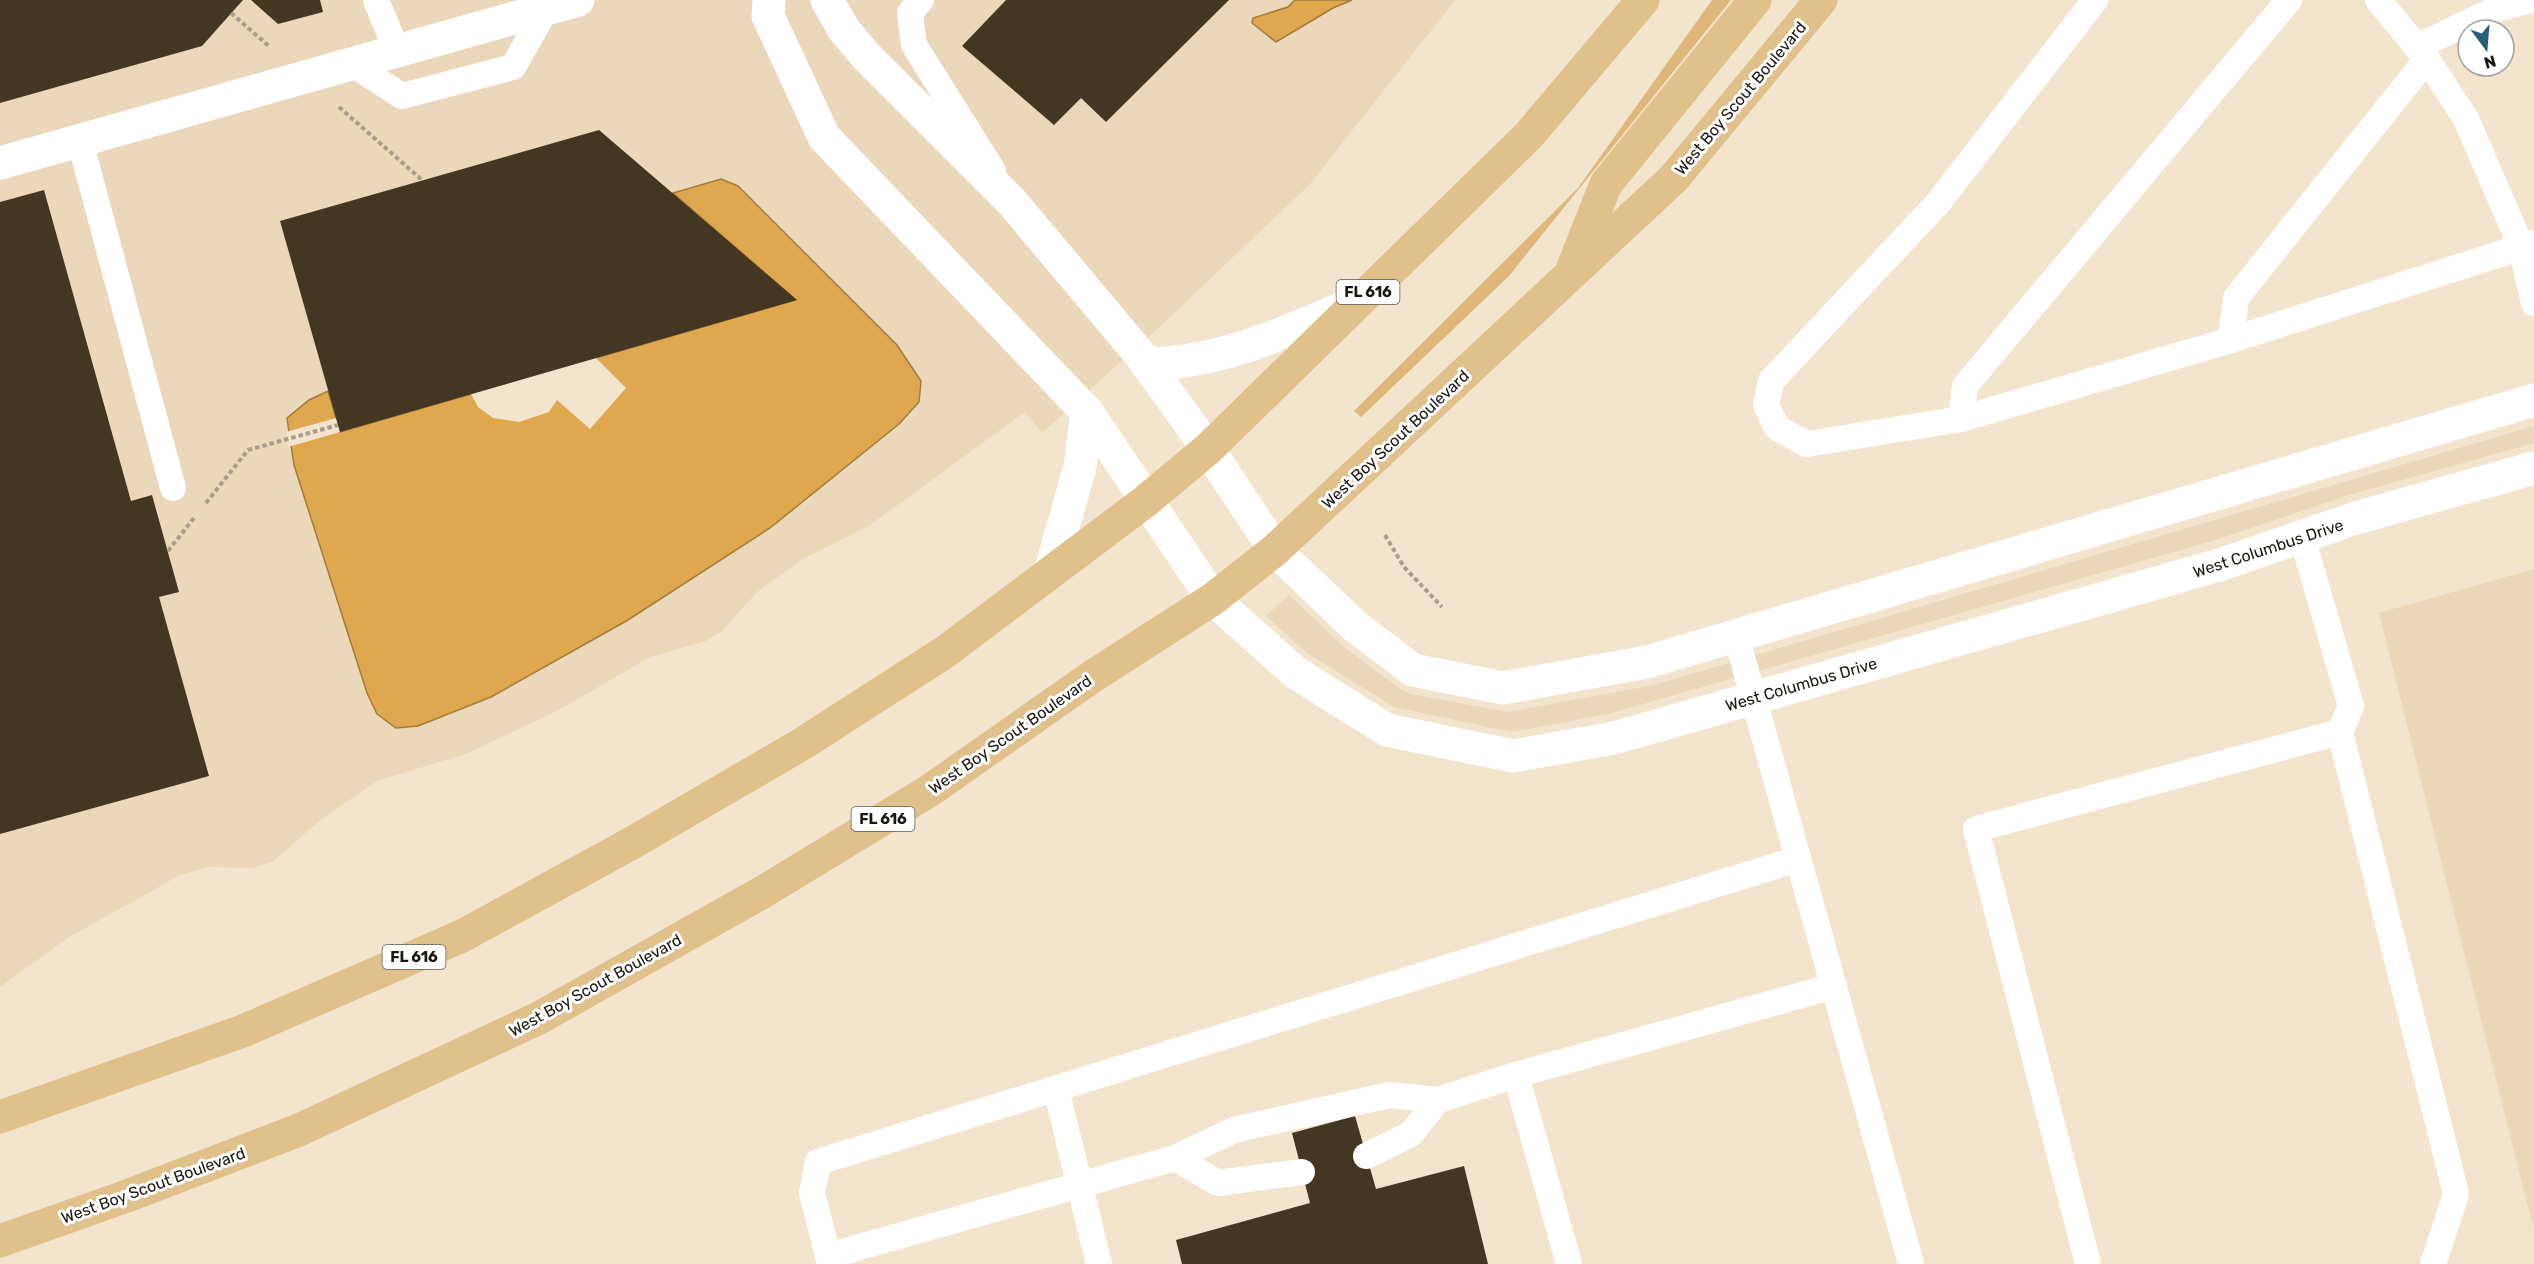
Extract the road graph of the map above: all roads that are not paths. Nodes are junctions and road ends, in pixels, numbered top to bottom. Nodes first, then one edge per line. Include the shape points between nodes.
1 (376, 0) edge
2 (578, 0) edge
3 (769, 0) edge
4 (826, 0) edge
5 (921, 0) edge
6 (1643, 0) edge
7 (1755, 0) edge
8 (1821, 0) edge
9 (2095, 0) edge
10 (2289, 0) edge
11 (2378, 0) edge
12 (2530, 0) edge
13 (546, 9) junction
14 (397, 51) junction
15 (2422, 53) junction
16 (352, 64) junction
17 (80, 141) junction
18 (0, 163) edge
19 (1012, 201) junction
20 (2528, 245) edge
21 (1569, 277) junction
22 (1360, 300) junction
23 (2534, 303) edge
24 (2231, 340) junction
25 (1147, 364) junction
26 (2534, 400) edge
27 (1087, 412) junction
28 (1961, 419) junction
29 (1208, 449) junction
30 (2534, 468) edge
31 (173, 488) dead end
32 (1147, 500) junction
33 (2302, 537) junction
34 (1275, 550) junction
35 (1050, 573) junction
36 (1213, 599) junction
37 (1736, 635) junction
38 (1754, 698) junction
39 (2340, 732) junction
40 (1798, 859) junction
41 (1834, 986) junction
42 (1516, 1074) junction
43 (1056, 1089) junction
44 (1438, 1100) junction
45 (0, 1117) edge
46 (1366, 1156) dead end
47 (1175, 1158) junction
48 (1302, 1173) dead end
49 (1080, 1184) junction
50 (0, 1241) edge
51 (829, 1260) edge
52 (1100, 1264) edge
53 (1569, 1264) edge
54 (1911, 1264) edge
55 (2088, 1264) edge
56 (2433, 1264) edge

1 - 14 lane
2 - 13 street
3 - 27 street, West Columbus Drive via 768,16 824,137
4 - 19 street via 867,57
5 - 19 lane via 910,13 914,45
6 - 22 main road, FL 616 via 1529,135
7 - 21 main road via 1606,184
8 - 21 main road, West Boy Scout Boulevard / FL 616 via 1674,178
9 - 28 lane via 1938,203 1770,381 1766,405 1777,428 1807,444
10 - 28 lane via 1965,386
11 - 15 lane
12 - 15 lane via 2496,9
13 - 14 street
13 - 16 lane via 513,67 402,96
14 - 16 street
15 - 20 lane via 2466,119
15 - 24 lane via 2236,298
16 - 17 street
17 - 18 street
17 - 31 lane
19 - 25 street
20 - 23 lane
20 - 24 lane
21 - 34 main road, West Boy Scout Boulevard / FL 616
22 - 25 street via 1220,356
22 - 29 main road, FL 616
24 - 28 lane
25 - 29 street
26 - 37 street
27 - 32 street, West Columbus Drive
27 - 35 street via 1080,467
29 - 32 main road, FL 616
29 - 34 street
30 - 33 street, West Columbus Drive
32 - 35 main road, FL 616
32 - 36 street, West Columbus Drive
33 - 38 street, West Columbus Drive via 2208,568
33 - 39 lane via 2351,706
34 - 36 main road, West Boy Scout Boulevard / FL 616
34 - 37 street via 1356,627 1413,670 1503,688 1647,662
35 - 45 main road, FL 616 via 945,652 802,744 462,936 243,1031
36 - 38 street, West Columbus Drive via 1296,673 1387,730 1513,756 1614,738
36 - 50 main road, West Boy Scout Boulevard / FL 616 via 1093,676 929,791 763,892 539,1018 299,1130
37 - 38 lane
38 - 40 lane
39 - 55 lane via 1976,829
39 - 56 lane via 2456,1194
40 - 41 lane
40 - 43 lane
41 - 42 lane
41 - 54 lane
42 - 44 lane
42 - 53 lane
43 - 49 lane
43 - 51 lane via 818,1162 812,1193
44 - 46 lane via 1411,1134
44 - 47 lane via 1389,1095 1234,1130
47 - 48 lane via 1218,1183
47 - 49 lane
49 - 51 lane
49 - 52 lane

